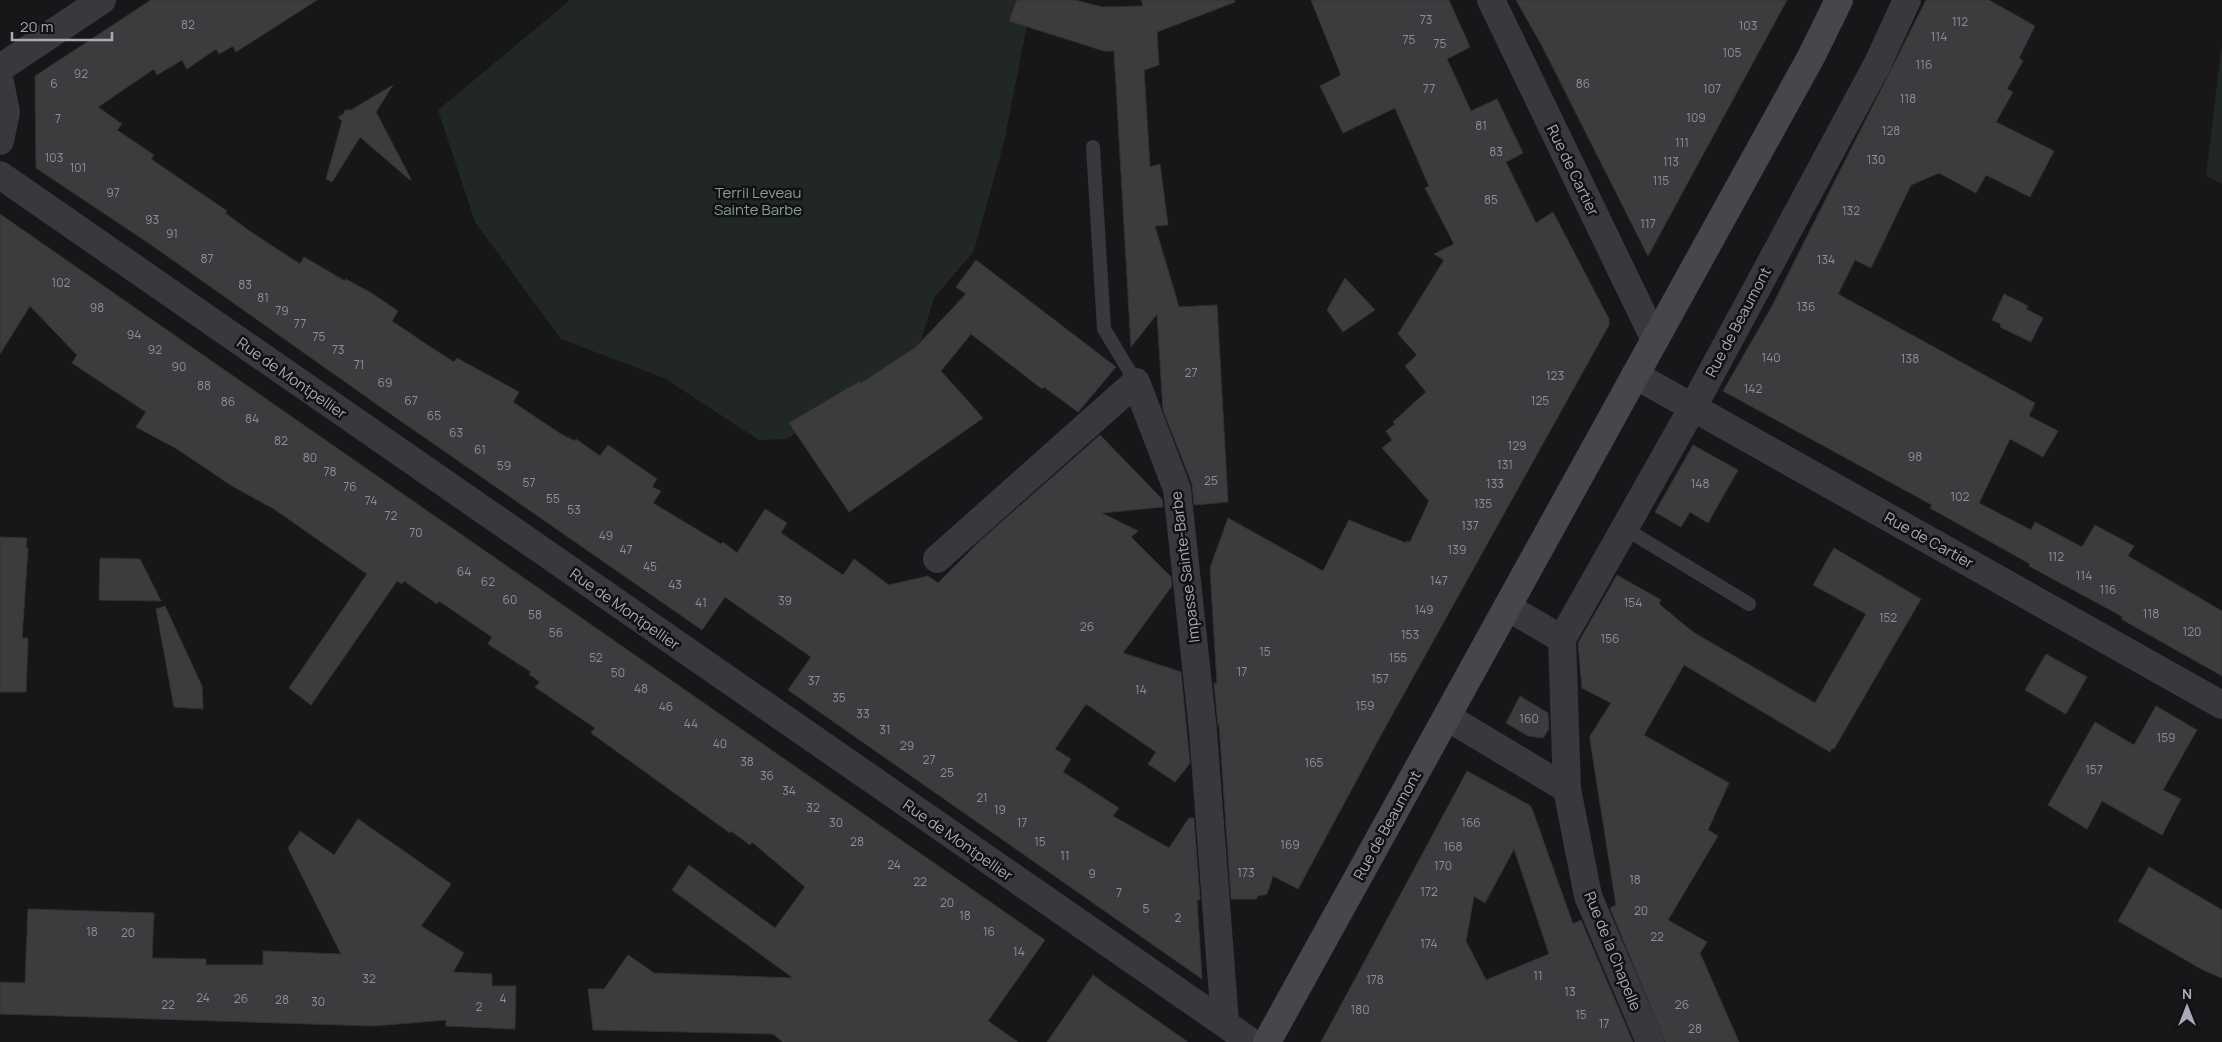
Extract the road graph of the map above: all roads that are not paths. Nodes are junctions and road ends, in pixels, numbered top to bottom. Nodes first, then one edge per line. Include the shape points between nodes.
1 (102, 0) edge
2 (1491, 0) edge
3 (1839, 0) edge
4 (1907, 0) edge
5 (0, 68) edge
6 (0, 82) edge
7 (0, 141) edge
8 (1093, 147) dead end
9 (0, 175) edge
10 (1655, 340) junction
11 (1636, 375) junction
12 (1136, 382) junction
13 (1693, 407) junction
14 (1624, 528) junction
15 (937, 559) dead end
16 (1749, 604) dead end
17 (1507, 607) junction
18 (1562, 639) junction
19 (2222, 705) edge
20 (1446, 717) junction
21 (1566, 789) junction
22 (1225, 1024) junction
23 (1251, 1042) edge
24 (1267, 1042) edge
25 (1650, 1042) edge

1 - 5 street
2 - 10 street, Rue de Cartier
3 - 10 main road, Rue de Beaumont via 1811,57
4 - 13 street, Rue de Beaumont via 1877,65
6 - 7 street via 6,112
8 - 12 lane via 1104,329
9 - 22 street, Rue de Montpellier
10 - 11 main road, Rue de Beaumont
11 - 13 street, Rue de Cartier
11 - 17 main road, Rue de Beaumont
12 - 15 street
12 - 22 street, Impasse Sainte-Barbe via 1177,489 1204,741
13 - 14 street, Rue de Beaumont
13 - 19 street, Rue de Cartier
14 - 16 lane
14 - 18 street, Rue de Beaumont
17 - 18 street
17 - 20 main road, Rue de Beaumont
18 - 21 street
20 - 21 street
20 - 24 main road, Rue de Beaumont
21 - 25 street, Rue de la Chapelle via 1588,896
22 - 23 street, Rue de Montpellier

